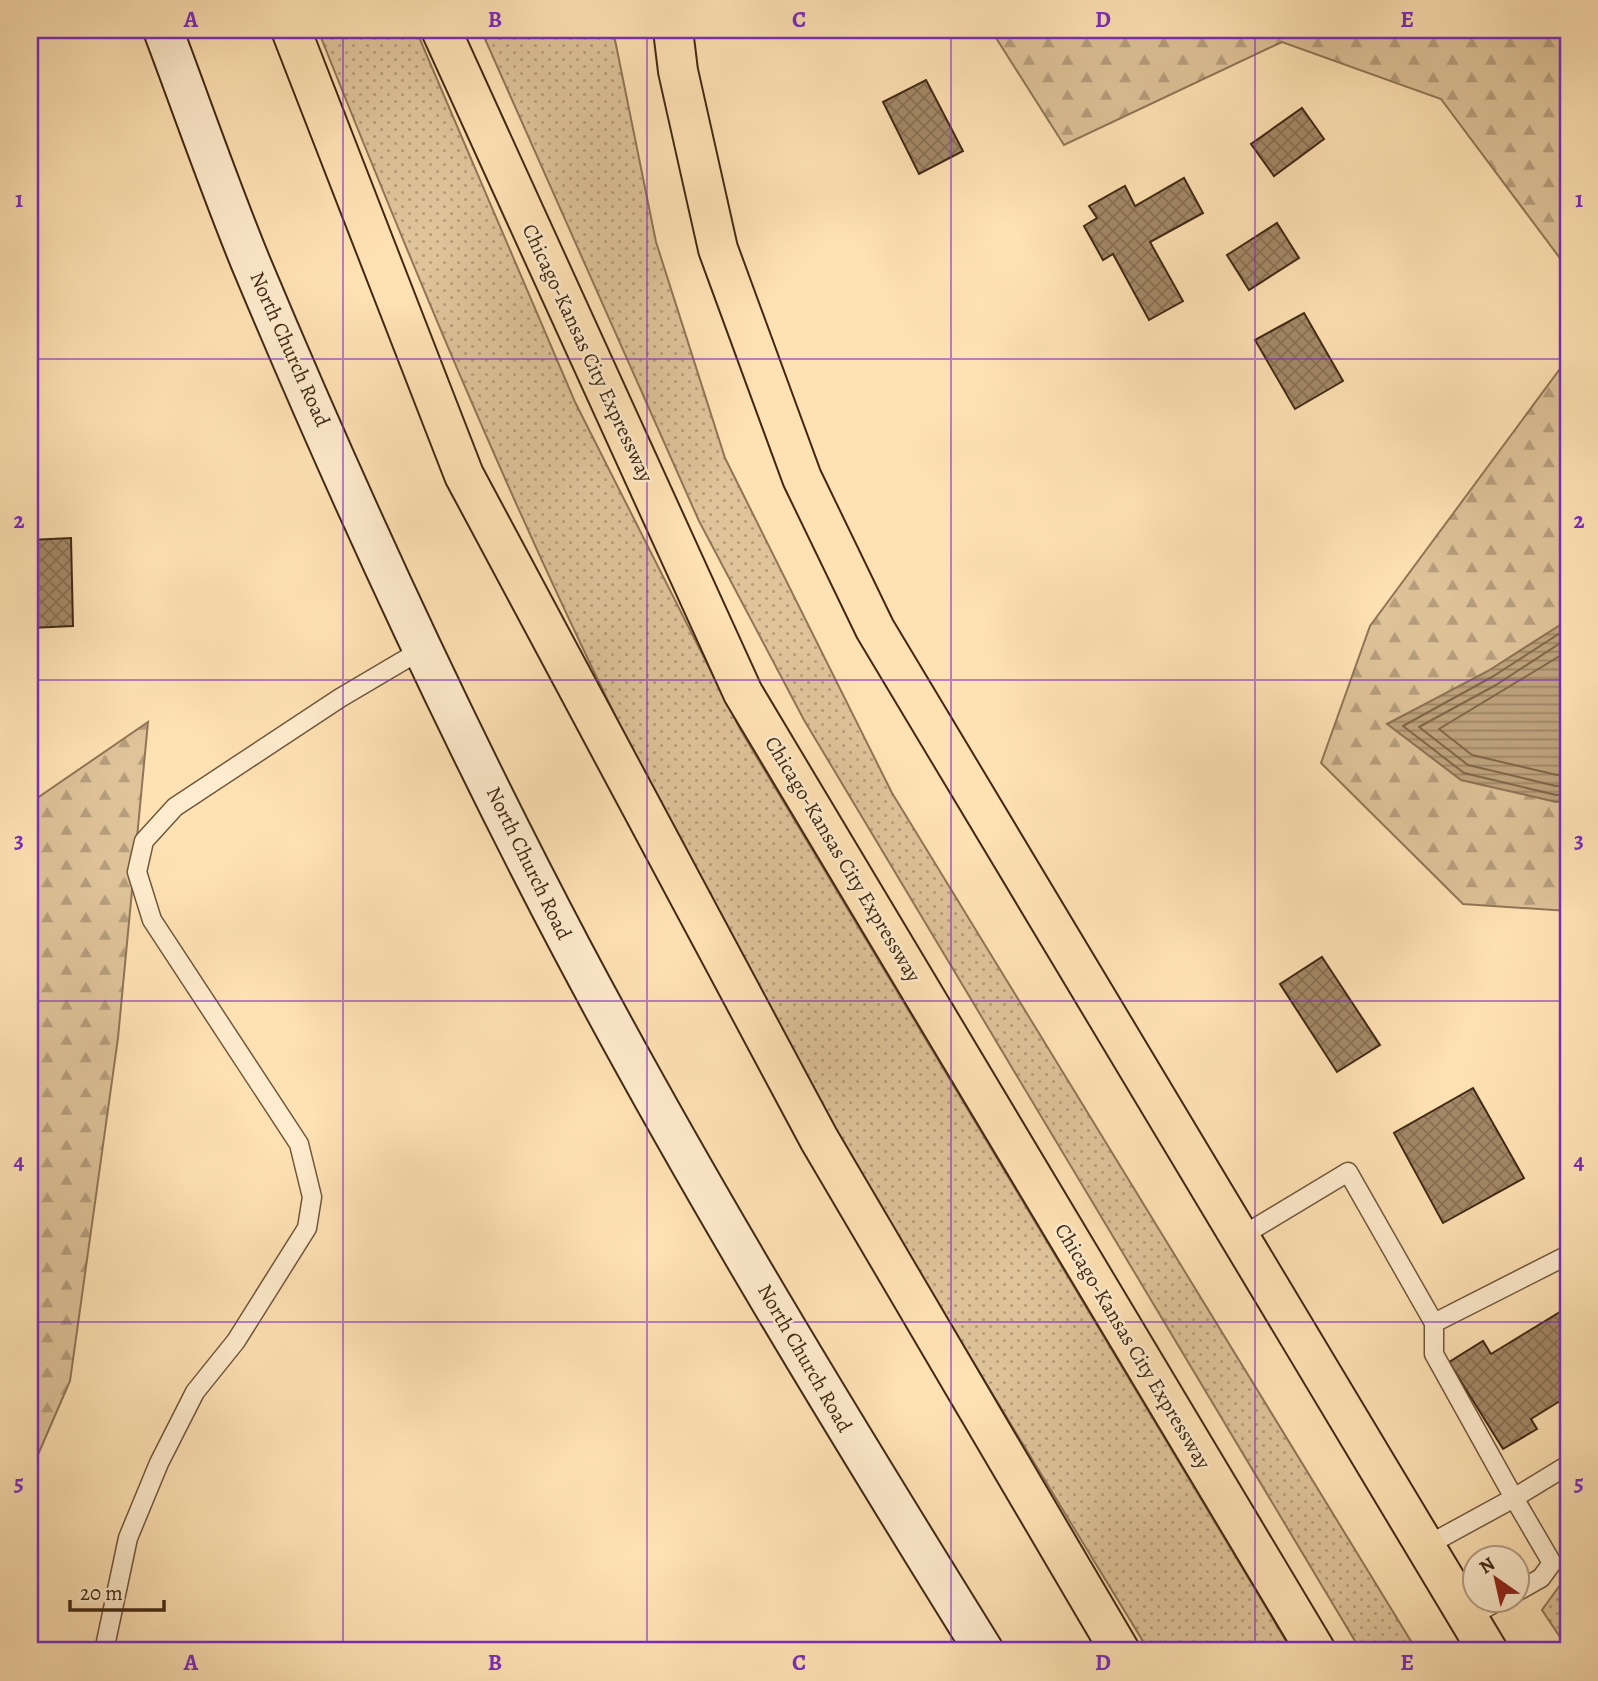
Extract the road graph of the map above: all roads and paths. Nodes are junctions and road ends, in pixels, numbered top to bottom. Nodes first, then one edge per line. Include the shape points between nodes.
1 (163, 30) edge
2 (291, 30) edge
3 (441, 30) edge
4 (673, 30) edge
5 (423, 649) junction
6 (1240, 1237) junction
7 (1568, 1255) edge
8 (1434, 1323) junction
9 (1568, 1465) edge
10 (1514, 1498) junction
11 (1426, 1546) junction
12 (1532, 1583) edge
13 (1462, 1585) edge
14 (1484, 1614) edge
15 (104, 1651) edge
16 (984, 1651) edge
17 (1120, 1651) edge
18 (1316, 1651) edge
19 (1488, 1651) edge

1 - 5 main road, North Church Road via 250,259
2 - 17 main road via 464,475 819,1139
3 - 18 main road, Chicago-Kansas City Expressway via 743,693
4 - 6 main road via 718,249 802,478 875,629
5 - 15 lane via 175,807 144,841 137,872 152,920 299,1144 312,1197 307,1228 236,1341 195,1392 159,1463 128,1538
5 - 16 main road, North Church Road via 572,949 658,1103 855,1444
6 - 8 lane via 1348,1172
6 - 11 main road
7 - 8 lane
8 - 10 lane via 1434,1354
9 - 10 lane
10 - 11 lane
10 - 12 lane via 1552,1563
11 - 13 main road
14 - 19 main road

